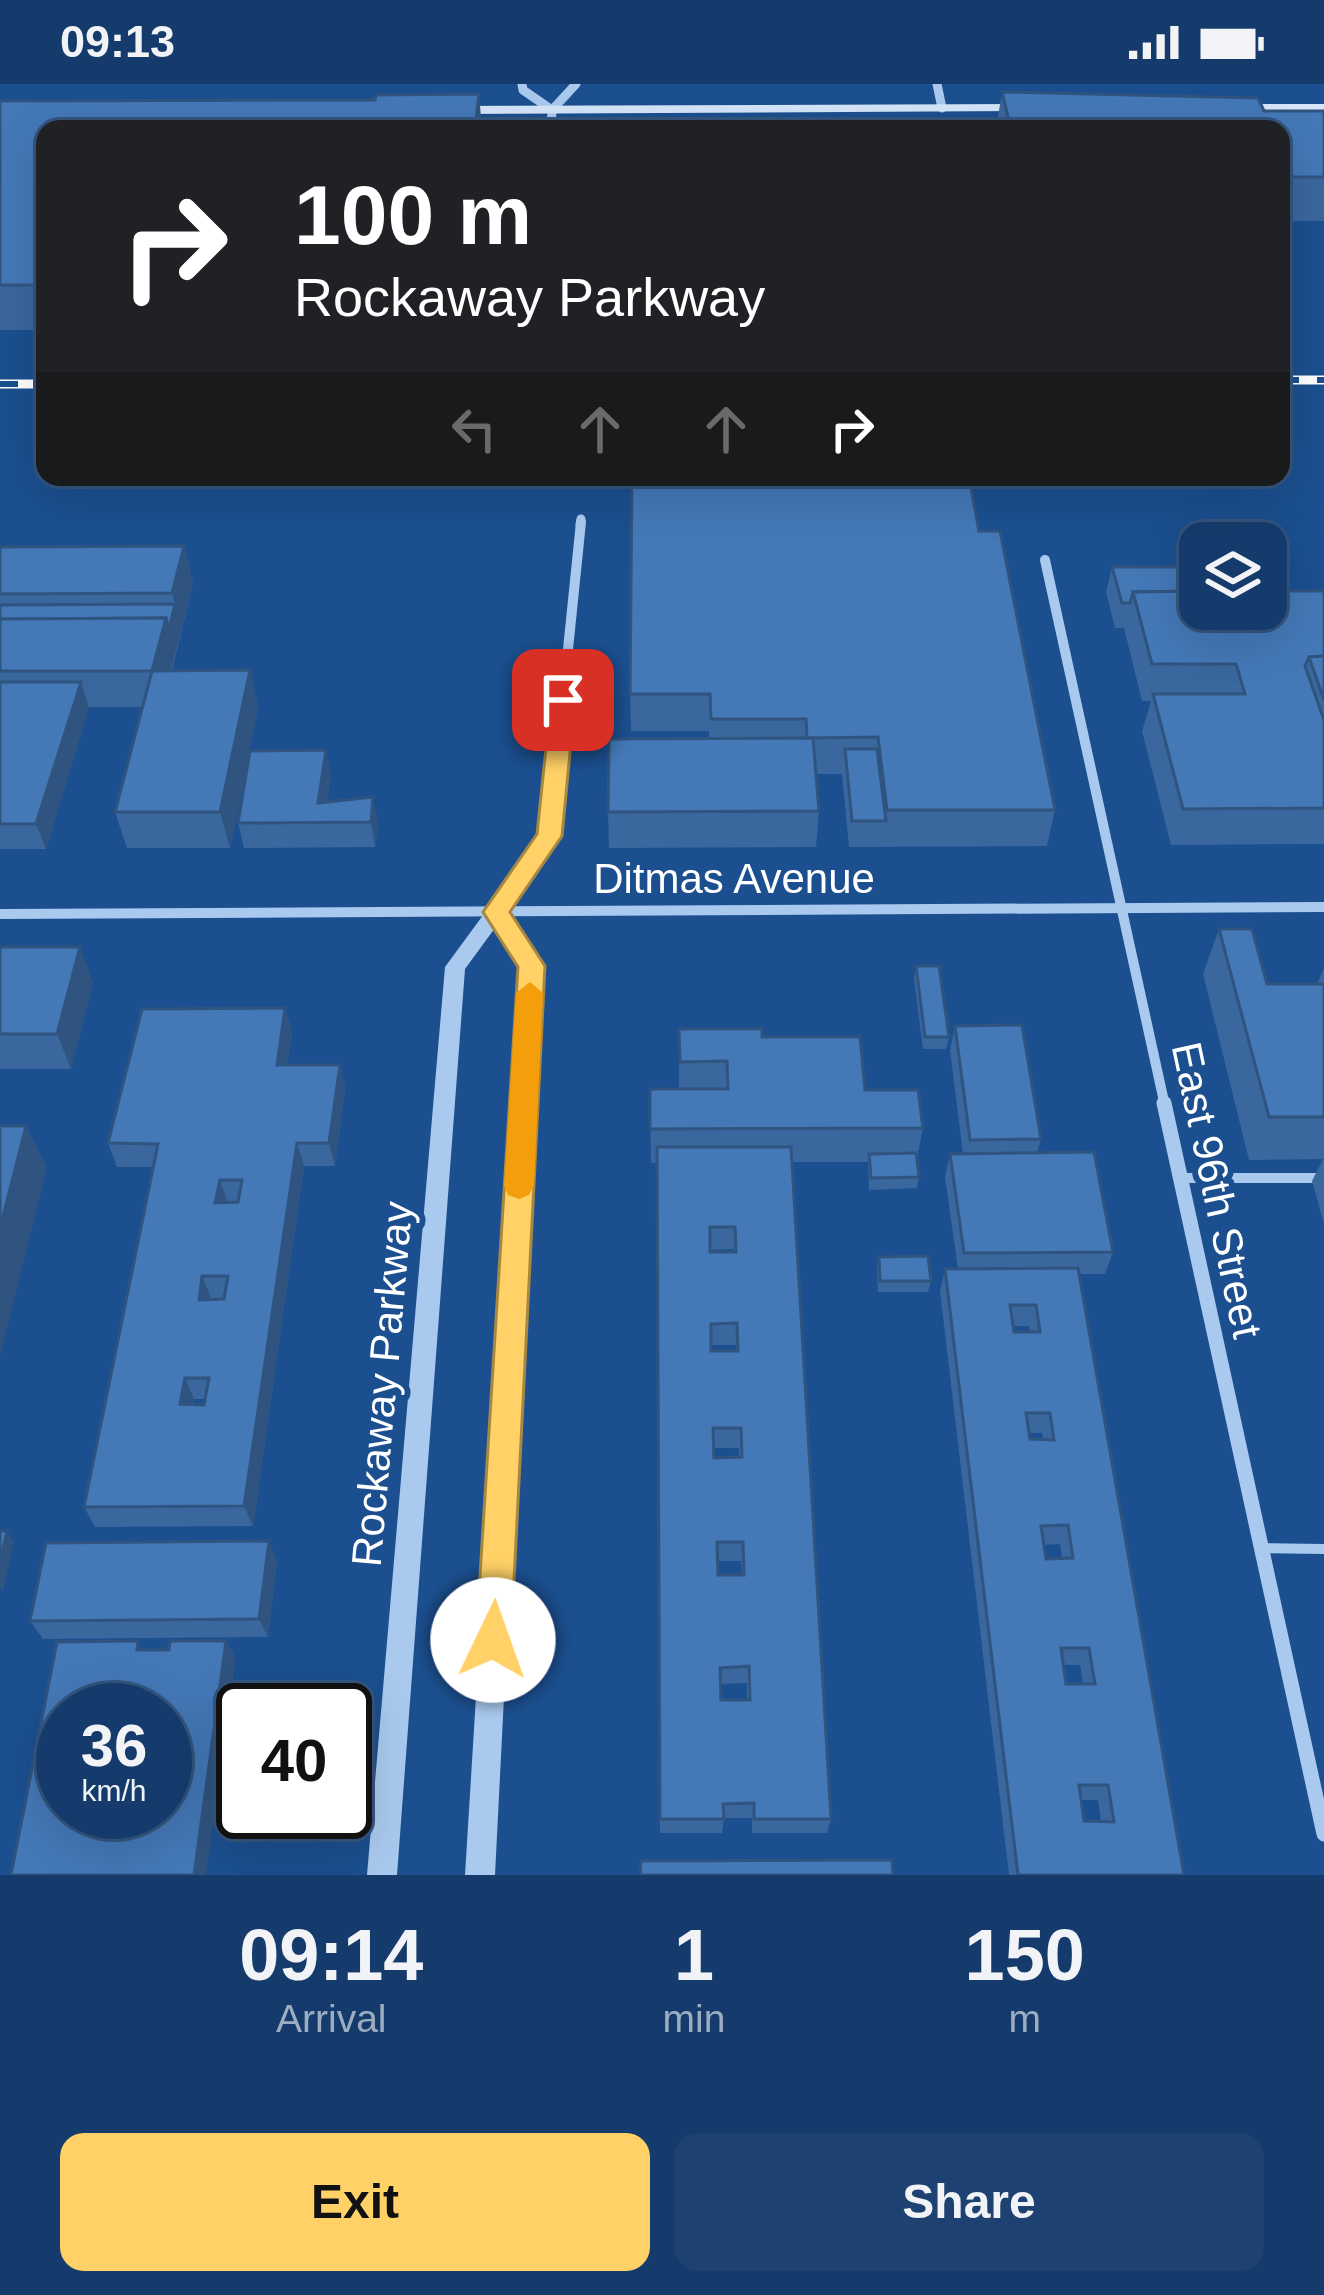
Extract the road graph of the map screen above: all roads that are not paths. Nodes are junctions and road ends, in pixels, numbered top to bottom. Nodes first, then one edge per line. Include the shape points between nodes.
1 (522, 84) edge
2 (576, 84) edge
3 (937, 84) edge
4 (941, 108) junction
5 (1050, 108) edge
6 (1210, 108) edge
7 (1324, 108) edge
8 (424, 110) edge
9 (552, 110) junction
10 (551, 120) edge
11 (580, 519) dead end
12 (1045, 560) dead end
13 (1324, 907) edge
14 (1122, 908) junction
15 (496, 912) junction
16 (0, 914) edge
17 (1180, 1178) junction
18 (1324, 1178) edge
19 (1262, 1548) junction
20 (1324, 1549) edge
21 (1324, 1834) edge
22 (382, 1875) edge
23 (480, 1875) edge

1 - 9 street
2 - 9 street
3 - 4 street
4 - 5 main road
4 - 9 main road
6 - 7 main road
8 - 9 main road
9 - 10 street
11 - 15 street, Rockaway Parkway via 549,836
12 - 14 street, East 96th Street
13 - 14 street, Ditmas Avenue
14 - 15 street, Ditmas Avenue
14 - 17 street, East 96th Street
15 - 16 street, Ditmas Avenue
15 - 22 street, Rockaway Parkway via 454,967
15 - 23 street via 531,966
17 - 18 lane
17 - 19 street, East 96th Street
19 - 20 lane
19 - 21 street, East 96th Street

